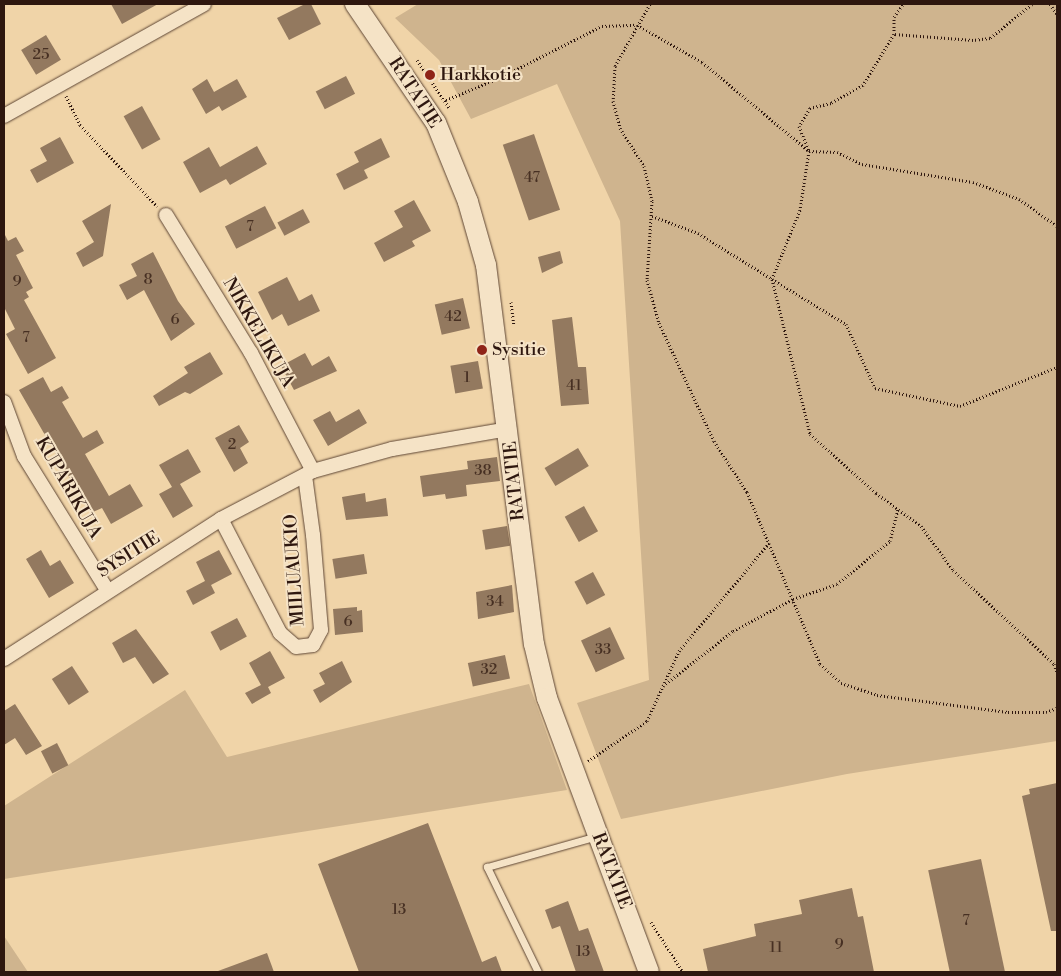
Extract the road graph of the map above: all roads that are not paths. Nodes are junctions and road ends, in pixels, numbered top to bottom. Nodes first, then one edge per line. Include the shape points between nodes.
1 (204, 4) edge
2 (355, 4) edge
3 (4, 116) edge
4 (166, 215) road end
5 (4, 402) edge
6 (509, 429) junction
7 (309, 473) junction
8 (221, 519) junction
9 (107, 590) junction
10 (4, 659) edge
11 (598, 836) junction
12 (538, 972) edge
13 (649, 972) edge

1 - 3 street
2 - 6 street, RATATIE via 436,123 468,202 486,265
4 - 7 street, NIKKELIKUJA via 251,353
5 - 9 street, KUPARIKUJA via 24,456
6 - 7 street, SYSITIE via 392,448
6 - 11 street, RATATIE via 534,644 548,698
7 - 8 street, SYSITIE
7 - 8 street, MIILUAUKIO via 321,630 313,645 296,647 280,633
8 - 9 street, SYSITIE
9 - 10 street, SYSITIE
11 - 12 lane via 487,867
11 - 13 street, RATATIE

